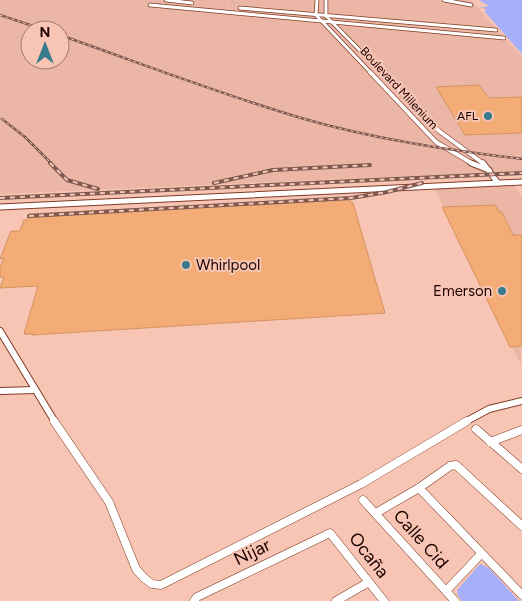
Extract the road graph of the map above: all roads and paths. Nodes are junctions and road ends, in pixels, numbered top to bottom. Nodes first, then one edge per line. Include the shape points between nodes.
1 (156, 0) edge
2 (166, 0) edge
3 (316, 0) edge
4 (326, 0) edge
5 (444, 0) edge
6 (180, 1) edge
7 (192, 1) edge
8 (472, 4) dead end
9 (240, 8) dead end
10 (191, 9) junction
11 (316, 15) junction
12 (326, 16) junction
13 (322, 22) junction
14 (333, 23) junction
15 (496, 30) dead end
16 (504, 38) dead end
17 (489, 170) junction
18 (522, 182) edge
19 (498, 183) junction
20 (0, 208) edge
21 (0, 331) edge
22 (35, 390) junction
23 (0, 391) edge
24 (522, 401) edge
25 (476, 429) dead end
26 (522, 430) edge
27 (490, 442) junction
28 (522, 469) edge
29 (419, 488) junction
30 (363, 500) dead end
31 (376, 513) junction
32 (522, 526) edge
33 (325, 534) joint
34 (481, 554) junction
35 (369, 582) junction
36 (446, 591) junction
37 (522, 595) edge
38 (194, 601) edge
39 (336, 601) edge
40 (384, 601) edge
41 (455, 601) edge

1 - 10 street via 150,5
2 - 6 street
3 - 11 street
4 - 12 street
5 - 8 street
6 - 7 street
7 - 10 street
9 - 11 street
10 - 13 street
11 - 12 street
11 - 13 street, Boulevard Millenium
12 - 14 street, Boulevard Millenium
12 - 15 street
13 - 14 street
13 - 17 street, Boulevard Millenium via 436,142
14 - 16 street
14 - 17 street, Boulevard Millenium via 439,131
17 - 19 street, Boulevard Millenium
18 - 19 street
19 - 20 street
21 - 22 street
22 - 23 street
22 - 24 street via 108,500 135,565 147,582 157,586 361,484 474,416
25 - 27 street
26 - 27 street
27 - 28 street
29 - 31 street
29 - 32 street via 456,465
29 - 34 street
30 - 31 street, Calle Cid
31 - 36 street, Calle Cid
33 - 35 street, Ocaña via 330,533 335,538
33 - 38 street, Nijar
34 - 36 street
34 - 37 street
35 - 39 street
35 - 40 street, Ocaña
36 - 41 street, Calle Cid

